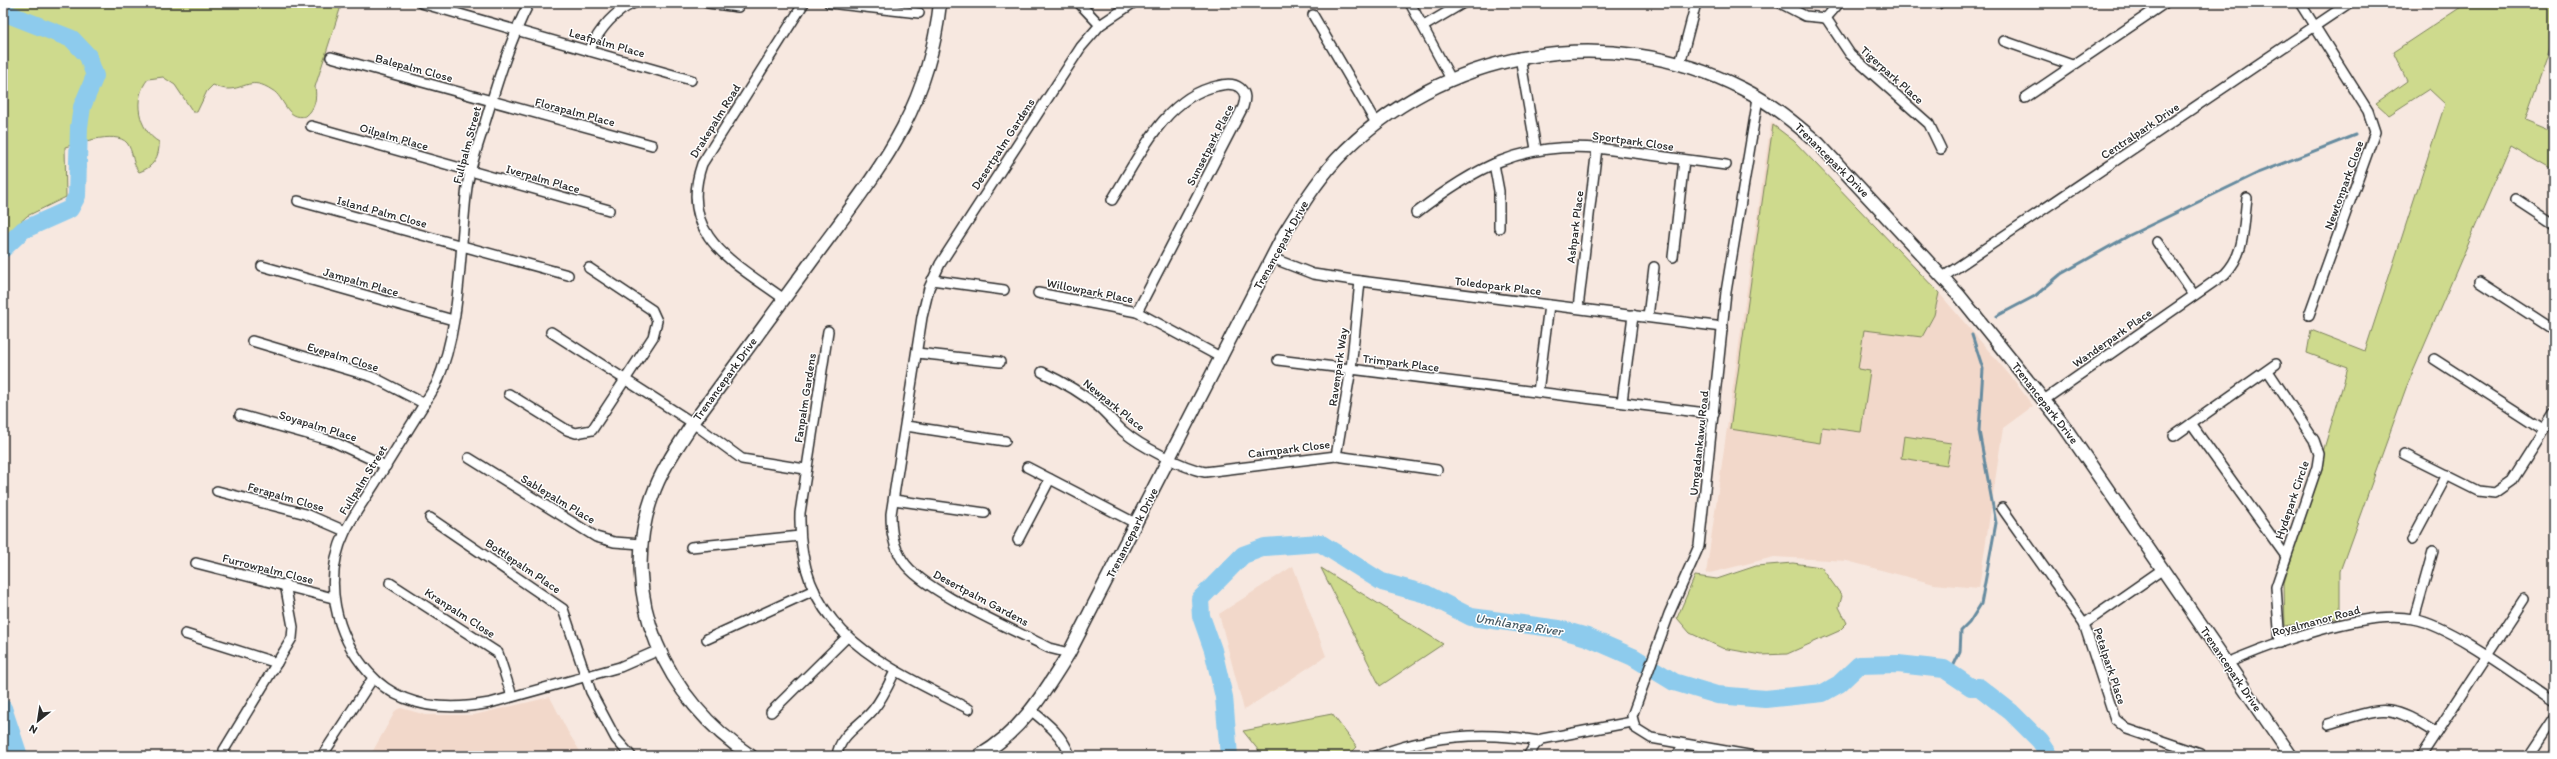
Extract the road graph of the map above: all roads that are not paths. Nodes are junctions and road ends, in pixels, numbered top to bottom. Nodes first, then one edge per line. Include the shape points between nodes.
1 (421, 3) edge
2 (529, 3) edge
3 (634, 3) edge
4 (708, 3) edge
5 (804, 3) edge
6 (829, 3) edge
7 (940, 3) edge
8 (1079, 3) edge
9 (1133, 3) edge
10 (1410, 3) edge
11 (1464, 3) edge
12 (1696, 3) edge
13 (1780, 3) edge
14 (1839, 3) edge
15 (2164, 3) edge
16 (2300, 3) edge
17 (2349, 3) edge
18 (738, 6) dead end
19 (919, 13) dead end
20 (1313, 15) dead end
21 (1826, 18) junction
22 (1100, 25) junction
23 (2316, 25) junction
24 (1424, 26) junction
25 (516, 30) junction
26 (2004, 41) dead end
27 (589, 51) junction
28 (331, 57) dead end
29 (1520, 57) junction
30 (1680, 64) junction
31 (2072, 65) junction
32 (1451, 79) junction
33 (691, 80) dead end
34 (1758, 98) junction
35 (2025, 98) dead end
36 (492, 101) junction
37 (1376, 123) junction
38 (311, 126) dead end
39 (652, 145) dead end
40 (1597, 148) junction
41 (1536, 149) junction
42 (1941, 149) dead end
43 (1684, 160) junction
44 (1494, 164) junction
45 (1726, 165) dead end
46 (470, 171) junction
47 (2247, 198) dead end
48 (2516, 199) dead end
49 (1112, 200) dead end
50 (298, 202) dead end
51 (609, 210) dead end
52 (1416, 213) dead end
53 (2554, 224) edge
54 (1499, 228) dead end
55 (2157, 242) dead end
56 (461, 245) junction
57 (1673, 256) dead end
58 (1272, 258) junction
59 (262, 266) dead end
60 (1654, 267) dead end
61 (589, 268) dead end
62 (568, 275) dead end
63 (1943, 277) junction
64 (932, 280) junction
65 (1360, 281) junction
66 (2480, 282) dead end
67 (1004, 290) dead end
68 (1038, 293) dead end
69 (2194, 295) junction
70 (784, 299) junction
71 (1549, 304) junction
72 (1578, 308) junction
73 (1137, 312) junction
74 (1633, 315) junction
75 (2309, 315) dead end
76 (1648, 317) junction
77 (453, 320) junction
78 (1723, 327) junction
79 (2554, 330) edge
80 (828, 331) dead end
81 (551, 332) dead end
82 (252, 341) dead end
83 (917, 353) junction
84 (1222, 358) junction
85 (2434, 358) dead end
86 (1278, 360) dead end
87 (1000, 362) dead end
88 (2276, 364) dead end
89 (1351, 369) junction
90 (2268, 371) junction
91 (1042, 372) dead end
92 (625, 380) junction
93 (1538, 392) junction
94 (509, 394) dead end
95 (2044, 400) junction
96 (1622, 402) junction
97 (424, 404) junction
98 (1714, 414) junction
99 (240, 415) dead end
100 (2554, 415) edge
101 (693, 423) junction
102 (2192, 424) junction
103 (906, 426) junction
104 (2544, 430) junction
105 (2174, 436) dead end
106 (1005, 441) dead end
107 (2404, 454) dead end
108 (1336, 456) junction
109 (469, 458) dead end
110 (1170, 459) junction
111 (386, 466) junction
112 (1027, 467) dead end
113 (805, 469) junction
114 (1437, 470) dead end
115 (2447, 475) junction
116 (1050, 479) junction
117 (217, 490) dead end
118 (894, 500) junction
119 (2002, 508) dead end
120 (985, 513) dead end
121 (430, 518) dead end
122 (1137, 524) junction
123 (345, 531) junction
124 (800, 536) junction
125 (1018, 540) dead end
126 (2412, 540) dead end
127 (641, 544) junction
128 (691, 547) dead end
129 (2433, 551) dead end
130 (2285, 555) junction
131 (196, 563) dead end
132 (2163, 569) junction
133 (390, 583) dead end
134 (285, 584) junction
135 (814, 590) junction
136 (333, 598) junction
137 (2524, 599) dead end
138 (2414, 619) junction
139 (2084, 624) junction
140 (185, 634) dead end
141 (847, 637) junction
142 (707, 639) dead end
143 (2280, 643) junction
144 (659, 650) junction
145 (1069, 653) junction
146 (2486, 657) junction
147 (277, 663) junction
148 (2226, 663) junction
149 (895, 671) junction
150 (586, 676) junction
151 (373, 678) junction
152 (512, 696) junction
153 (2554, 701) edge
154 (969, 709) dead end
155 (1032, 711) junction
156 (771, 712) dead end
157 (2554, 717) edge
158 (1632, 722) junction
159 (2328, 724) dead end
160 (2436, 733) junction
161 (1539, 740) junction
162 (1683, 745) junction
163 (224, 750) dead end
164 (2200, 754) dead end
165 (1750, 755) edge
166 (322, 756) edge
167 (631, 756) edge
168 (751, 756) edge
169 (837, 756) edge
170 (980, 756) edge
171 (1070, 756) edge
172 (1376, 756) edge
173 (1528, 756) edge
174 (1677, 756) edge
175 (2291, 756) edge
176 (2421, 756) edge
177 (2528, 756) edge

1 - 25 street, Leafpalm Place
2 - 25 street, Fullpalm Street
3 - 27 street via 623,7 610,19
4 - 18 street
5 - 70 street, Drakepalm Road via 702,164 696,179 696,213 716,247
6 - 19 street
7 - 70 street, Trenancepark Drive via 928,68 919,97 904,128 877,173
8 - 22 street
9 - 22 street, Desertpalm Gardens
10 - 24 street
11 - 24 street
12 - 30 street
13 - 21 street via 1805,16
14 - 21 street
15 - 31 street
16 - 23 street, Newtonpark Close
17 - 23 street, Centralpark Drive
20 - 37 street
21 - 42 street, Tigerpark Place via 1850,54 1929,124
22 - 64 street, Desertpalm Gardens via 1081,47
23 - 63 street, Centralpark Drive
23 - 75 street, Newtonpark Close via 2368,111 2375,132
24 - 32 street
25 - 27 street, Leafpalm Place
25 - 36 street, Fullpalm Street
26 - 31 street
27 - 33 street, Leafpalm Place
28 - 36 street, Balepalm Close
29 - 30 street, Trenancepark Drive via 1590,51 1631,54
29 - 32 street, Trenancepark Drive
29 - 41 street
30 - 34 street, Trenancepark Drive via 1715,76
31 - 35 street
32 - 37 street, Trenancepark Drive via 1415,96
34 - 63 street, Trenancepark Drive via 1796,124 1819,144
34 - 78 street, Umgadankawu Road
36 - 39 street, Florapalm Place
36 - 46 street, Fullpalm Street
37 - 58 street, Trenancepark Drive via 1345,151 1324,175 1298,212
38 - 46 street, Oilpalm Place
40 - 41 street, Sportpark Close via 1576,146
40 - 43 street, Sportpark Close
40 - 72 street, Ashpark Place
41 - 44 street, Sportpark Close
43 - 45 street, Sportpark Close
43 - 57 street
44 - 52 street, Sportpark Close via 1464,178
44 - 54 street via 1499,192
46 - 51 street, Iverpalm Place
46 - 56 street, Fullpalm Street
47 - 69 street, Wanderpark Place via 2236,263
48 - 53 street
49 - 73 street, Sunsetpark Place via 1157,129 1179,104 1210,87 1237,86 1244,92 1246,100 1243,108
50 - 56 street, Island Palm Close
55 - 69 street
56 - 62 street, Island Palm Close
56 - 77 street, Fullpalm Street
58 - 65 street, Toledopark Place via 1313,274
58 - 84 street, Trenancepark Drive
59 - 77 street, Jampalm Place
60 - 76 street
61 - 92 street via 646,305 655,315 657,328 653,337
63 - 95 street, Trenancepark Drive
64 - 67 street
64 - 83 street, Desertpalm Gardens via 922,317
65 - 71 street, Toledopark Place
65 - 89 street, Ravenpark Way
66 - 79 street
68 - 73 street, Willowpark Place
69 - 95 street, Wanderpark Place
70 - 101 street, Trenancepark Drive
71 - 72 street, Toledopark Place
71 - 93 street
72 - 74 street, Toledopark Place
73 - 84 street, Willowpark Place
74 - 76 street, Toledopark Place
74 - 96 street
76 - 78 street, Toledopark Place
77 - 97 street, Fullpalm Street via 450,348 444,368
78 - 98 street, Umgadankawu Road
80 - 113 street, Fanpalm Gardens
81 - 92 street
82 - 97 street, Evepalm Close via 373,377
83 - 87 street
83 - 103 street, Desertpalm Gardens
84 - 110 street, Trenancepark Drive
85 - 104 street
86 - 89 street, Trimpark Place
88 - 90 street
89 - 93 street, Trimpark Place
89 - 108 street, Ravenpark Way
90 - 102 street
90 - 130 street, Hydepark Circle via 2314,440 2319,454 2317,467
91 - 110 street, Newpark Place via 1070,386 1099,408 1124,432
92 - 94 street via 598,423 592,430 584,433 567,430
92 - 101 street
93 - 96 street, Trimpark Place
95 - 132 street, Trenancepark Drive
96 - 98 street, Trimpark Place
97 - 111 street, Fullpalm Street
98 - 158 street, Umgadankawu Road via 1698,546 1669,614 1634,709
99 - 111 street, Soyapalm Place via 332,441
100 - 104 street
101 - 113 street via 742,459
101 - 127 street, Trenancepark Drive via 671,456 652,496
102 - 105 street
102 - 130 street, Hydepark Circle
103 - 106 street
103 - 118 street, Desertpalm Gardens
104 - 115 street via 2512,481 2500,491 2484,493
107 - 115 street
108 - 110 street, Cairnpark Close via 1205,472
108 - 114 street, Cairnpark Close
109 - 127 street, Sablepalm Place via 596,537 614,542
110 - 122 street, Trenancepark Drive
111 - 123 street, Fullpalm Street
112 - 116 street
113 - 124 street, Fanpalm Gardens
115 - 126 street
116 - 122 street
116 - 125 street
117 - 123 street, Ferapalm Close via 306,514
118 - 120 street
118 - 145 street, Desertpalm Gardens via 891,514 893,538 903,561 917,576 936,589 1049,648
119 - 139 street, Petalpark Place
121 - 150 street, Bottlepalm Place via 563,609
122 - 145 street, Trenancepark Drive
123 - 136 street, Fullpalm Street via 336,560
124 - 128 street
124 - 135 street, Fanpalm Gardens via 805,564
127 - 144 street, Trenancepark Drive via 648,619
129 - 138 street
130 - 143 street, Hydepark Circle via 2276,593
131 - 134 street, Furrowpalm Close
132 - 139 street, Petalpark Place
132 - 148 street, Trenancepark Drive
133 - 152 street, Kranpalm Close via 498,654
134 - 136 street, Furrowpalm Close
134 - 147 street via 293,627 287,649
135 - 141 street, Fanpalm Gardens via 834,622
135 - 142 street
136 - 151 street, Fullpalm Street via 345,639
137 - 146 street
138 - 143 street, Royalmanor Road via 2373,618
138 - 146 street, Royalmanor Road via 2444,630
139 - 164 street, Petalpark Place via 2115,718 2127,729
140 - 147 street
141 - 149 street, Fanpalm Gardens via 863,651
141 - 156 street
143 - 148 street, Royalmanor Road
144 - 150 street, Fullpalm Street
144 - 168 street, Trenancepark Drive via 676,682 701,716 726,739
145 - 155 street, Trenancepark Drive
146 - 153 street, Royalmanor Road
146 - 160 street
147 - 163 street
148 - 175 street, Trenancepark Drive
149 - 154 street, Fanpalm Gardens
149 - 169 street via 882,698 842,741
150 - 152 street, Fullpalm Street
150 - 167 street, Bottlepalm Place via 591,692 616,739
151 - 152 street, Fullpalm Street via 402,697 437,707 468,707
151 - 166 street
155 - 170 street, Trenancepark Drive via 1001,742
155 - 171 street via 1056,731
157 - 177 street
158 - 161 street
158 - 162 street via 1641,733 1651,738
159 - 160 street via 2390,710 2412,717
160 - 176 street
161 - 172 street via 1504,735 1450,737 1404,745
161 - 173 street
162 - 165 street
162 - 174 street

